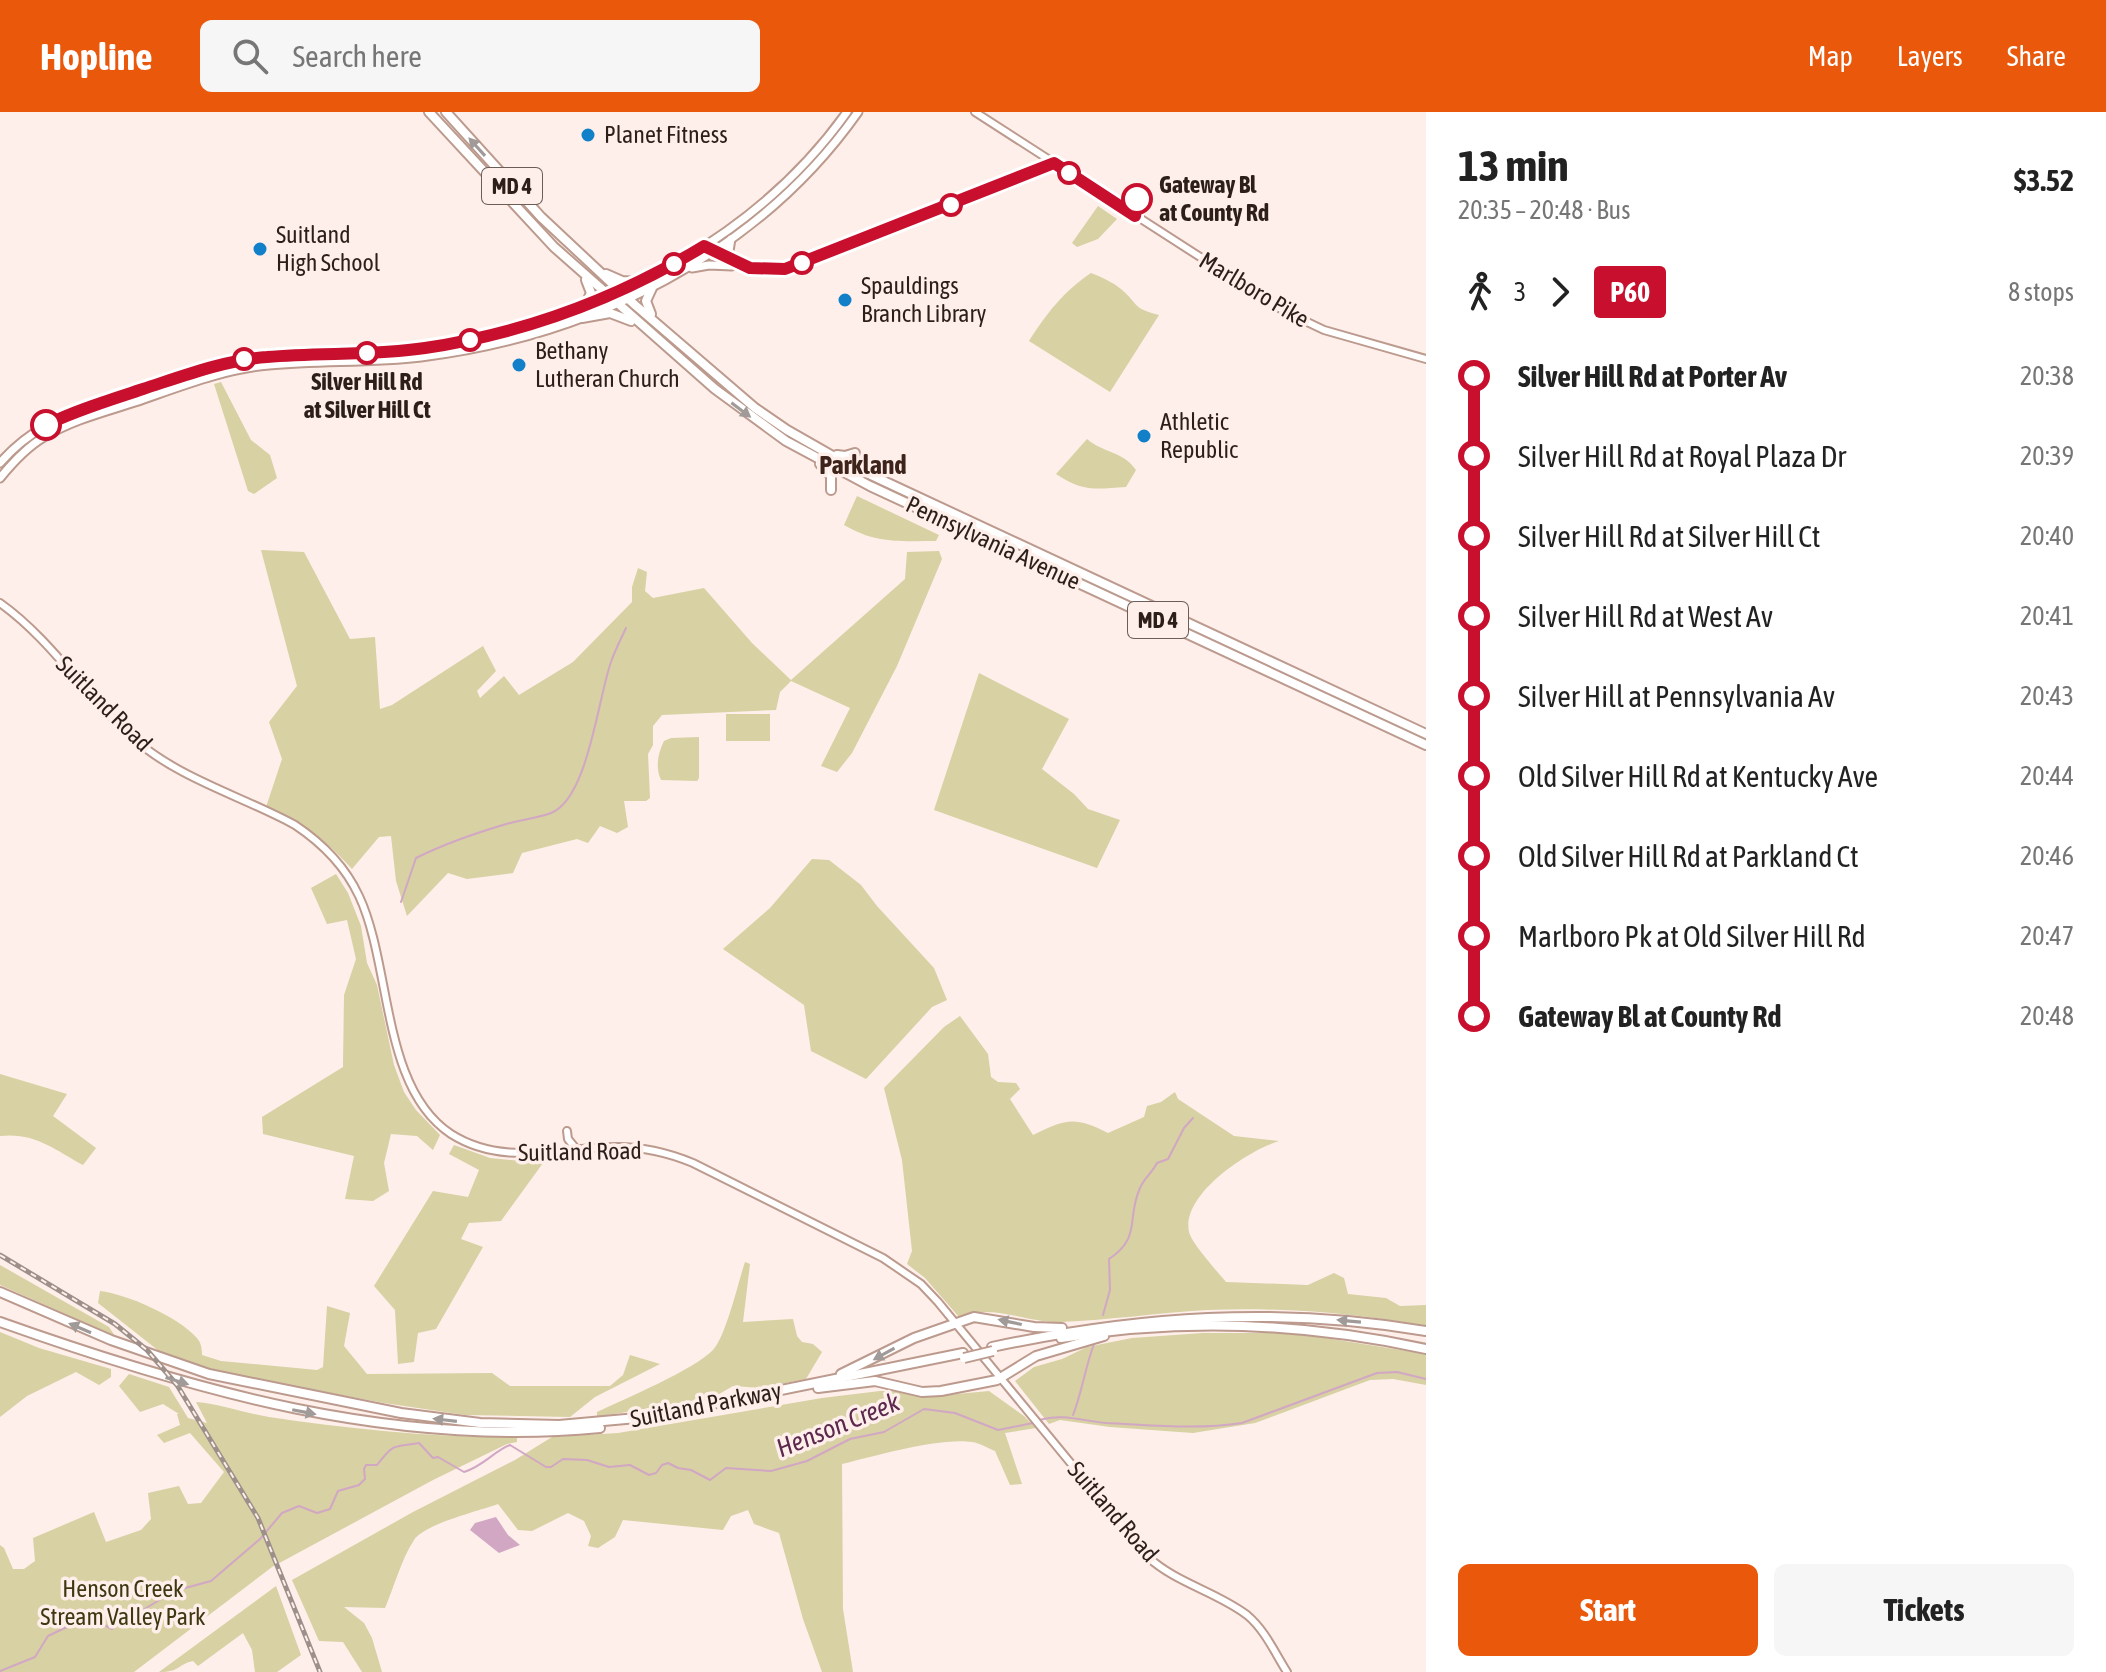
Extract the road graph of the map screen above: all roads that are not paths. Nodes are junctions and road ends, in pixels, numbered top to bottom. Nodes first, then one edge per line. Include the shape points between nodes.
1 (429, 112) edge
2 (446, 112) edge
3 (858, 112) edge
4 (975, 112) edge
5 (846, 115) edge
6 (810, 172) junction
7 (731, 239) junction
8 (583, 258) junction
9 (686, 269) junction
10 (578, 270) junction
11 (639, 282) junction
12 (652, 288) junction
13 (620, 291) junction
14 (609, 297) junction
15 (628, 299) junction
16 (617, 304) junction
17 (584, 308) junction
18 (582, 318) junction
19 (643, 327) junction
20 (661, 327) junction
21 (1426, 359) edge
22 (824, 452) junction
23 (814, 458) junction
24 (0, 463) edge
25 (867, 474) junction
26 (0, 478) edge
27 (870, 486) junction
28 (0, 603) edge
29 (1426, 734) edge
30 (1426, 745) edge
31 (567, 1131) dead end
32 (577, 1150) junction
33 (0, 1292) edge
34 (0, 1322) edge
35 (956, 1324) junction
36 (1115, 1324) junction
37 (1149, 1328) junction
38 (1426, 1331) edge
39 (992, 1349) junction
40 (1426, 1349) edge
41 (964, 1355) junction
42 (999, 1379) junction
43 (799, 1387) junction
44 (817, 1388) junction
45 (1287, 1672) edge

1 - 10 highway, Pennsylvania Avenue / MD 4
8 -> 2 highway, Pennsylvania Avenue / MD 4
3 - 6 main road
4 - 21 main road, Marlboro Pike via 1286,313 1324,330
5 - 6 main road
5 - 11 main road via 789,179 745,218
6 - 7 main road
7 - 9 main road
7 - 9 main road via 731,263
8 - 11 highway via 613,278
8 - 13 highway, Pennsylvania Avenue / MD 4
9 - 12 main road
10 - 14 highway, Pennsylvania Avenue / MD 4
10 - 17 highway via 591,291
11 - 13 main road
12 - 15 main road
12 - 20 highway via 646,305
13 - 14 main road
13 - 15 highway, Pennsylvania Avenue / MD 4
14 - 16 highway, Pennsylvania Avenue / MD 4
14 - 17 main road
15 - 16 main road
15 - 20 highway, Pennsylvania Avenue / MD 4
16 - 18 main road
16 - 19 highway, Pennsylvania Avenue / MD 4
17 - 24 main road via 506,332 422,349 232,362 57,419
18 - 19 highway via 610,313
18 - 26 main road via 515,339 432,355 273,364 216,375 64,426 30,447
19 -> 23 highway, Pennsylvania Avenue / MD 4 via 735,406
20 - 22 highway, Pennsylvania Avenue / MD 4 via 755,408
22 - 25 highway, Pennsylvania Avenue / MD 4
22 - 25 highway via 843,457 856,451
23 - 27 highway, Pennsylvania Avenue / MD 4
23 - 27 highway via 831,476 833,487 846,480
25 - 29 highway, Pennsylvania Avenue / MD 4
27 - 30 highway, Pennsylvania Avenue / MD 4
28 - 32 main road, Suitland Road via 146,749 295,825 335,859 367,916 408,1081 433,1119 449,1133 490,1151
31 - 32 main road
32 - 35 main road, Suitland Road via 643,1149 693,1163 890,1262 927,1290
43 -> 33 highway, Suitland Parkway via 599,1423 451,1421 199,1372
34 -> 44 highway, Suitland Parkway via 238,1398 434,1431 606,1428
36 -> 35 highway via 1044,1328 979,1316
35 - 42 main road, Suitland Road
35 -> 43 highway via 914,1338 853,1370
38 -> 36 highway, Suitland Parkway via 1275,1317
36 - 39 highway, Suitland Parkway
37 - 39 highway, Suitland Parkway
37 - 40 highway, Suitland Parkway via 1301,1329
37 - 42 highway via 1040,1354
39 - 41 highway, Suitland Parkway, bridge
41 - 43 highway, Suitland Parkway
41 - 44 highway, Suitland Parkway
42 - 44 highway via 934,1392 875,1381
42 - 45 main road, Suitland Road via 1153,1561 1251,1619

